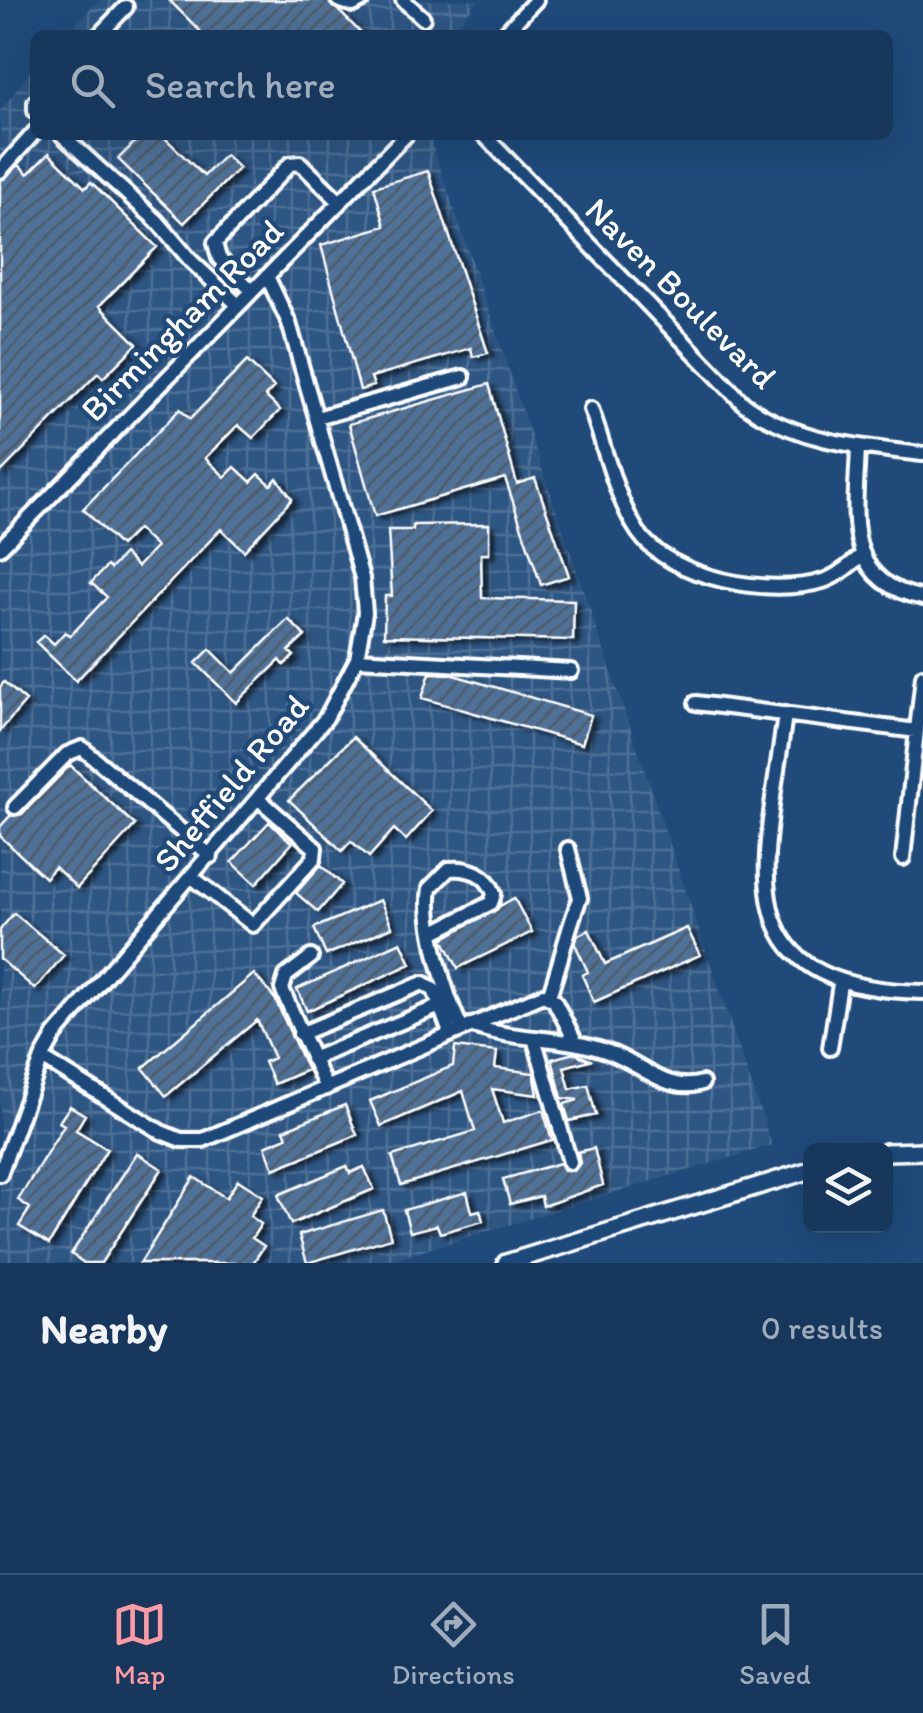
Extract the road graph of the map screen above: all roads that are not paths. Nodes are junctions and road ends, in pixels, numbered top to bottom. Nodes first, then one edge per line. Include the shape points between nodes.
1 (338, 0) edge
2 (362, 0) edge
3 (403, 0) edge
4 (536, 0) edge
5 (126, 6) dead end
6 (423, 18) dead end
7 (103, 30) edge
8 (508, 30) edge
9 (30, 138) edge
10 (68, 140) edge
11 (401, 140) edge
12 (489, 140) edge
13 (0, 171) edge
14 (340, 202) junction
15 (266, 276) junction
16 (252, 290) junction
17 (238, 305) junction
18 (463, 377) dead end
19 (592, 408) dead end
20 (317, 418) junction
21 (858, 447) junction
22 (923, 454) edge
23 (0, 548) edge
24 (862, 555) junction
25 (923, 598) edge
26 (357, 659) junction
27 (570, 671) dead end
28 (923, 676) edge
29 (696, 703) dead end
30 (785, 714) junction
31 (917, 731) junction
32 (260, 800) junction
33 (15, 807) dead end
34 (568, 849) dead end
35 (211, 856) junction
36 (902, 858) dead end
37 (192, 877) junction
38 (434, 932) junction
39 (311, 957) dead end
40 (840, 984) junction
41 (923, 992) edge
42 (546, 995) junction
43 (440, 1006) junction
44 (461, 1029) junction
45 (300, 1034) junction
46 (534, 1038) junction
47 (574, 1039) junction
48 (830, 1048) dead end
49 (42, 1058) junction
50 (312, 1060) junction
51 (702, 1083) dead end
52 (326, 1088) junction
53 (893, 1152) edge
54 (923, 1152) edge
55 (570, 1162) dead end
56 (803, 1172) edge
57 (0, 1174) edge
58 (506, 1263) edge

1 - 2 street
3 - 6 street
4 - 8 street
5 - 7 street
9 - 13 street
10 - 17 street
11 - 14 street, Birmingham Road
12 - 21 street, Naven Boulevard via 735,397 777,425
14 - 15 street, Birmingham Road
14 - 16 street via 300,163 290,164 214,243 219,258
15 - 16 street, Birmingham Road
15 - 20 street, Sheffield Road via 289,324
16 - 17 street, Birmingham Road
17 - 23 street, Birmingham Road
18 - 20 street
19 - 24 street via 634,526 672,564 716,578 802,585 836,576
20 - 26 street, Sheffield Road via 365,594
21 - 22 street, Naven Boulevard
21 - 24 street
24 - 25 street via 881,581
26 - 27 street
26 - 32 street, Sheffield Road via 326,718
28 - 31 street
29 - 30 street
30 - 31 street
30 - 40 street via 765,875 768,902 799,957
31 - 36 street
32 - 35 street, Sheffield Road
32 - 37 street via 314,848 314,858 253,924
33 - 35 street via 67,754 82,748
34 - 42 street via 580,898
35 - 37 street, Sheffield Road
37 - 49 street, Sheffield Road
38 - 38 street via 491,903 493,890 482,876 457,868 436,878 428,902
38 - 44 street
39 - 45 street via 283,981 284,1001
40 - 41 street
40 - 48 street
42 - 44 street
42 - 47 street
43 - 44 street
43 - 45 street via 432,987 420,983
43 - 50 street
44 - 46 street
44 - 52 street
45 - 50 street
46 - 47 street
46 - 55 street
47 - 51 street via 664,1082
49 - 52 street via 181,1140 203,1140
49 - 57 street, Sheffield Road
50 - 52 street
53 - 54 main road
56 - 58 main road

